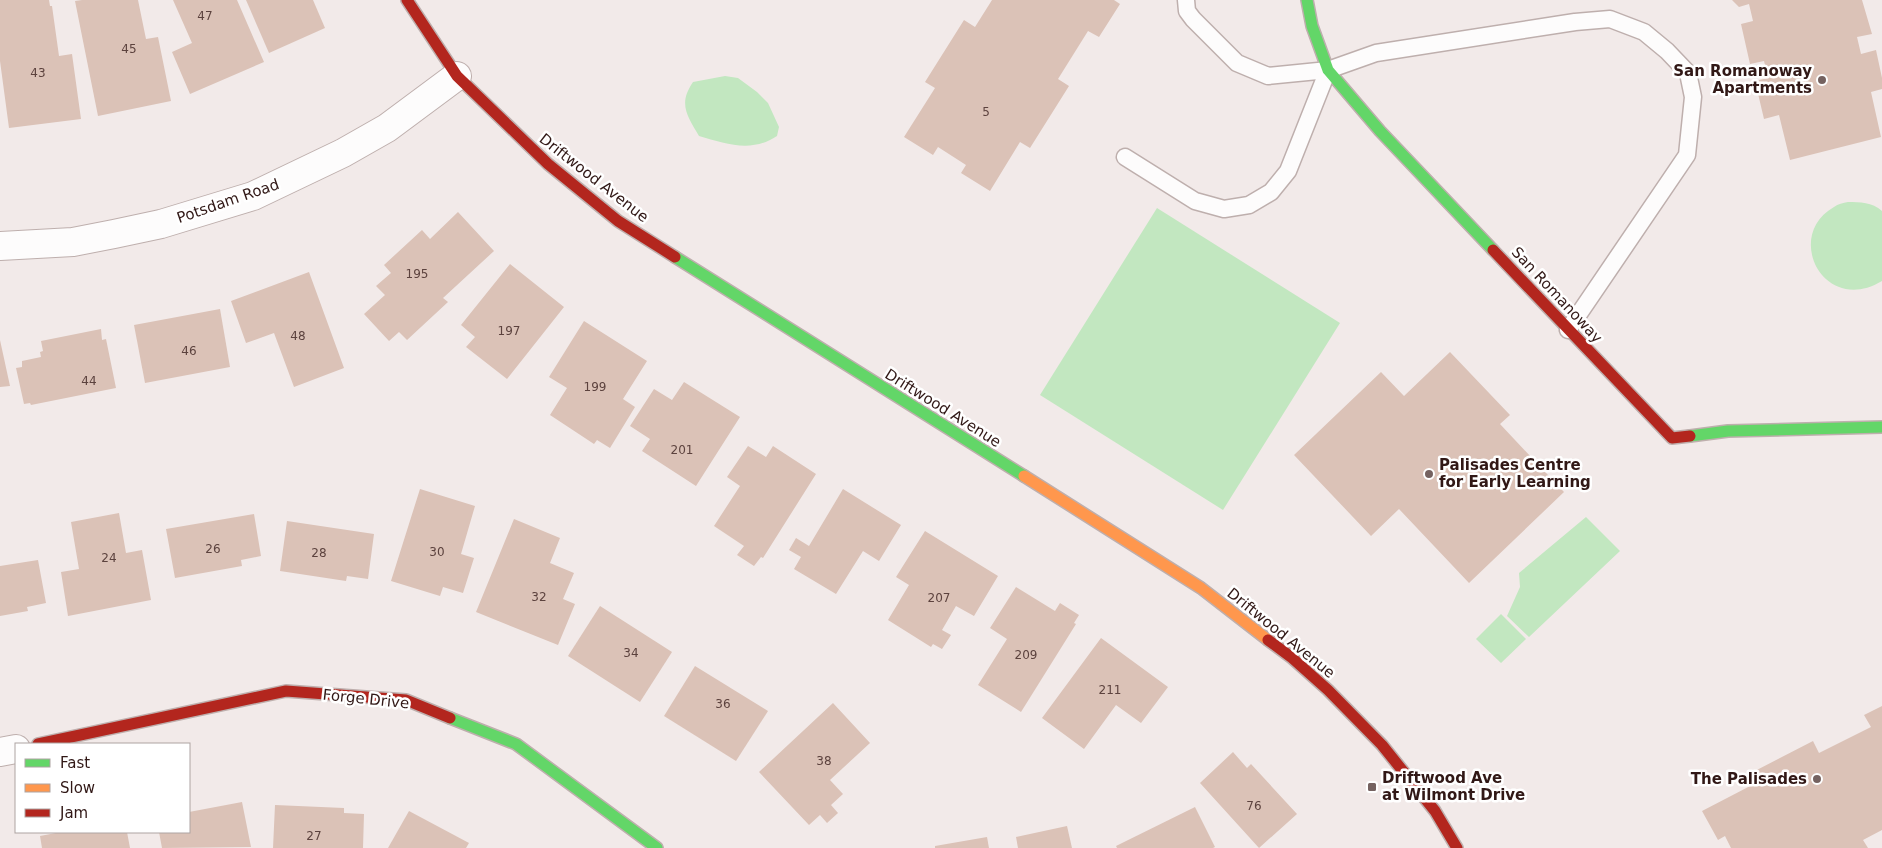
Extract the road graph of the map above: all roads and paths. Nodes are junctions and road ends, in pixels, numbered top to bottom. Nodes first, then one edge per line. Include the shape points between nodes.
1 (407, 0) edge
2 (1186, 0) edge
3 (1306, 0) edge
4 (1328, 70) junction
5 (457, 76) junction
6 (1124, 157) dead end
7 (0, 246) edge
8 (1568, 330) junction
9 (1882, 426) edge
10 (43, 743) edge
11 (15, 749) edge
12 (0, 752) edge
13 (657, 848) edge
14 (1458, 848) edge

1 - 5 street, Driftwood Avenue
2 - 4 lane via 1187,11 1193,19 1237,63 1268,76
3 - 4 street, San Romanoway
4 - 6 lane via 1288,171 1271,192 1249,205 1224,209 1195,201
4 - 8 street, San Romanoway via 1380,131
4 - 8 lane via 1376,53 1575,22 1610,20 1644,32 1688,73 1693,97 1687,155
5 - 7 street, Potsdam Road via 380,132 343,154 253,196 161,224 114,234 73,242
5 - 14 street, Driftwood Avenue via 548,164 618,221 1201,588 1292,657 1382,745 1435,811
8 - 9 street, San Romanoway via 1672,438 1728,431
10 - 13 street, Forge Drive via 286,691 406,700 516,744
11 - 12 street

